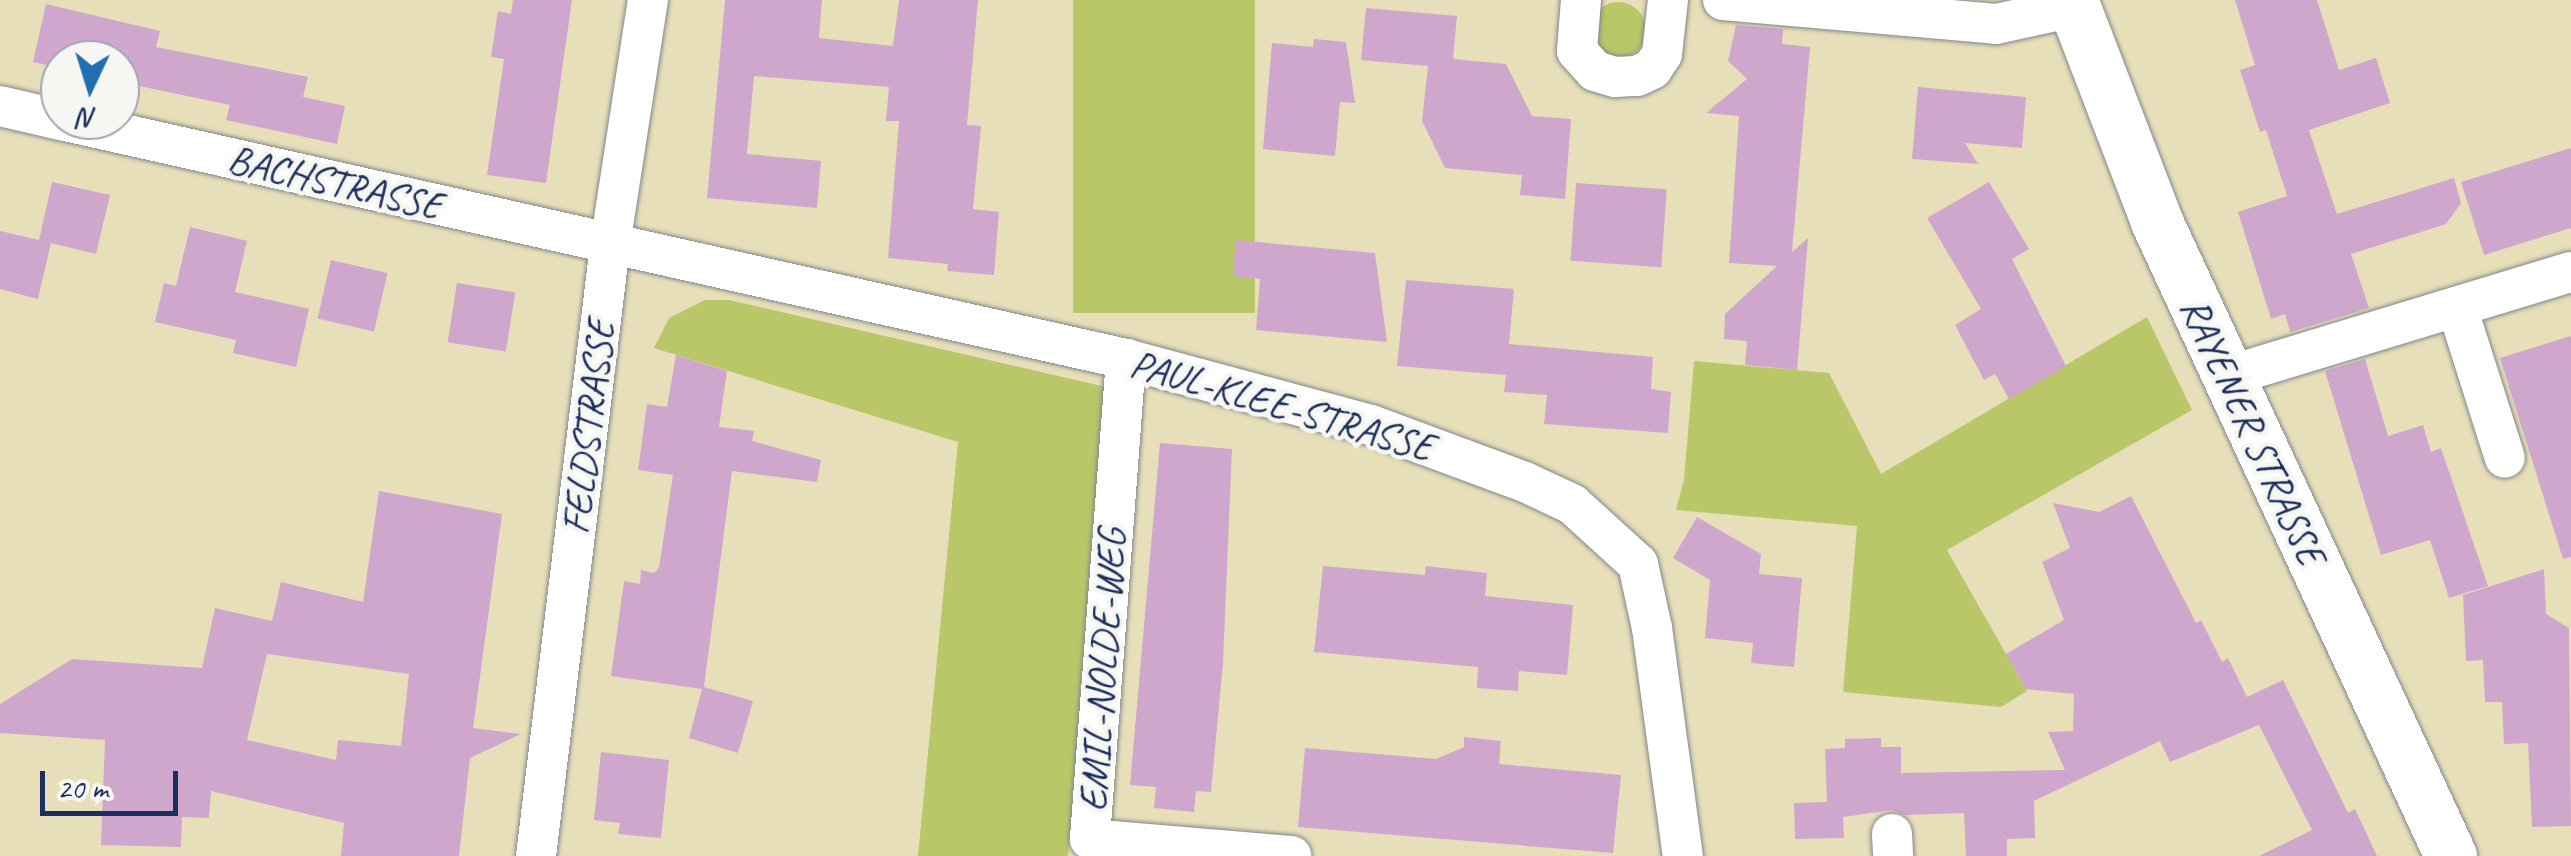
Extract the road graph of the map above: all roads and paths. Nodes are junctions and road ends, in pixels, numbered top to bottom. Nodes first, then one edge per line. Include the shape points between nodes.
1 (648, 0) edge
2 (1581, 0) edge
3 (1668, 0) edge
4 (1723, 0) edge
5 (2073, 3) edge
6 (0, 106) edge
7 (40, 115) edge
8 (140, 138) edge
9 (610, 244) junction
10 (2571, 272) edge
11 (2456, 307) junction
12 (1126, 359) junction
13 (2228, 376) junction
14 (2506, 458) dead end
15 (536, 856) edge
16 (1291, 856) edge
17 (1683, 856) edge
18 (2451, 856) edge

1 - 9 street, FELDSTRASSE
2 - 3 street via 1577,51 1595,71 1616,77 1652,69 1662,54
4 - 5 street via 1996,24
5 - 13 street, RAYENER STRASSE via 2157,222
6 - 7 street, BACHSTRASSE
8 - 9 street, BACHSTRASSE
9 - 12 street, PAUL-KLEE-STRASSE
9 - 15 street, FELDSTRASSE
10 - 11 street
11 - 13 street
11 - 14 street
12 - 16 street, EMIL-NOLDE-WEG via 1090,839
12 - 17 street, PAUL-KLEE-STRASSE via 1372,425 1572,504 1638,564
13 - 18 street, RAYENER STRASSE

